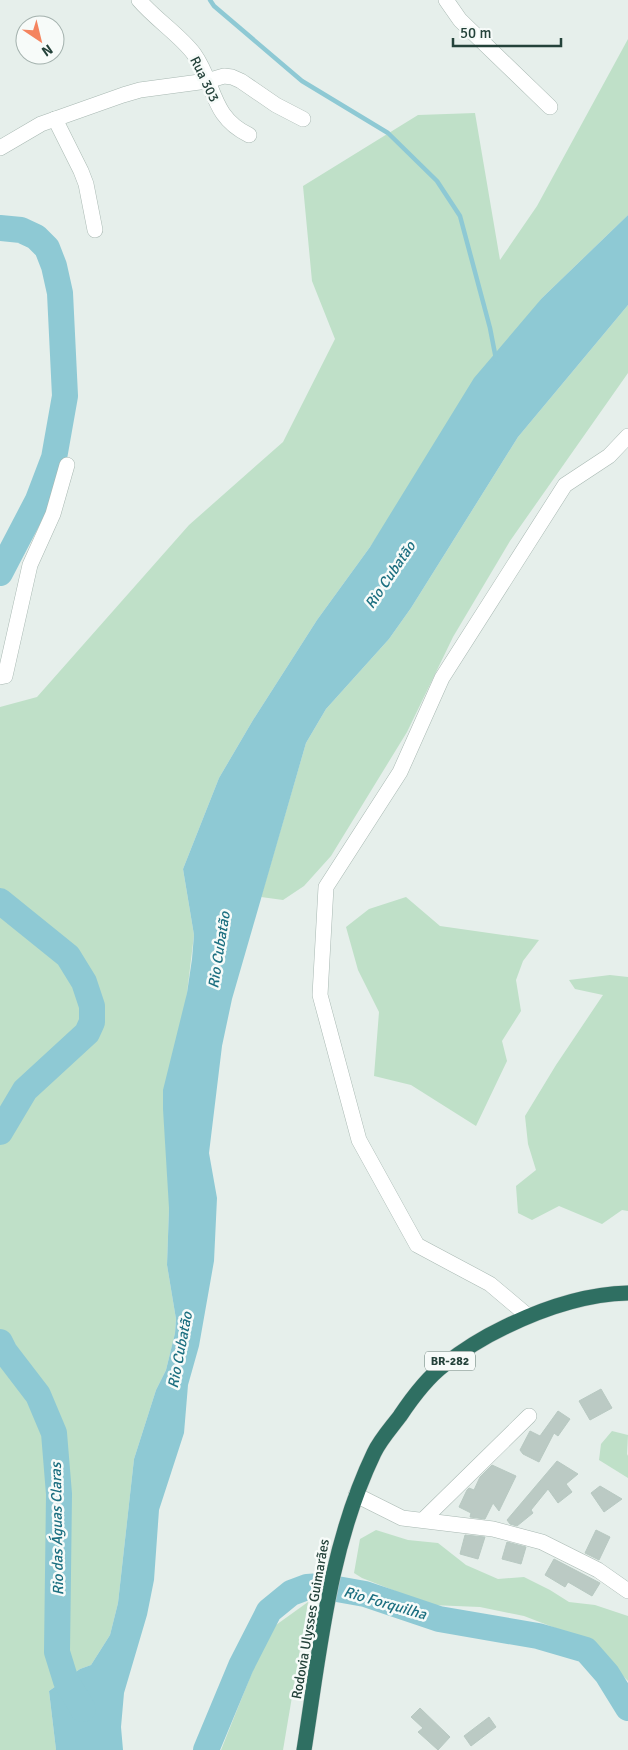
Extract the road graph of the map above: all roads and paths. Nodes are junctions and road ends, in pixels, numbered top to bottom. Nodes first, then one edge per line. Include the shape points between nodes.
1 (139, 0) edge
2 (446, 0) edge
3 (207, 81) junction
4 (550, 106) dead end
5 (55, 119) junction
6 (303, 119) dead end
7 (249, 135) dead end
8 (0, 148) edge
9 (95, 230) dead end
10 (628, 436) edge
11 (68, 465) dead end
12 (0, 677) edge
13 (628, 1293) edge
14 (528, 1316) junction
15 (529, 1416) dead end
16 (356, 1495) junction
17 (423, 1520) junction
18 (628, 1591) edge
19 (304, 1750) edge

1 - 3 street, Rua 303 via 189,48
2 - 4 street via 460,20
3 - 5 street via 140,90
3 - 6 street via 232,77
3 - 7 street, Rua 303 via 224,116
5 - 8 street
5 - 9 street via 86,184
10 - 14 street via 609,456 565,485 442,678 400,772 326,887 320,995 359,1140 417,1245 490,1284
11 - 12 street via 53,514 30,565 5,676
13 - 14 highway, Rodovia Ulysses Guimarães / BR-282 via 572,1300
14 - 16 highway, Rodovia Ulysses Guimarães / BR-282 via 484,1337 443,1366 411,1400 375,1452
15 - 17 street
16 - 17 street via 402,1518
16 - 19 highway, Rodovia Ulysses Guimarães / BR-282 via 334,1567
17 - 18 street via 493,1529 542,1542 598,1570

